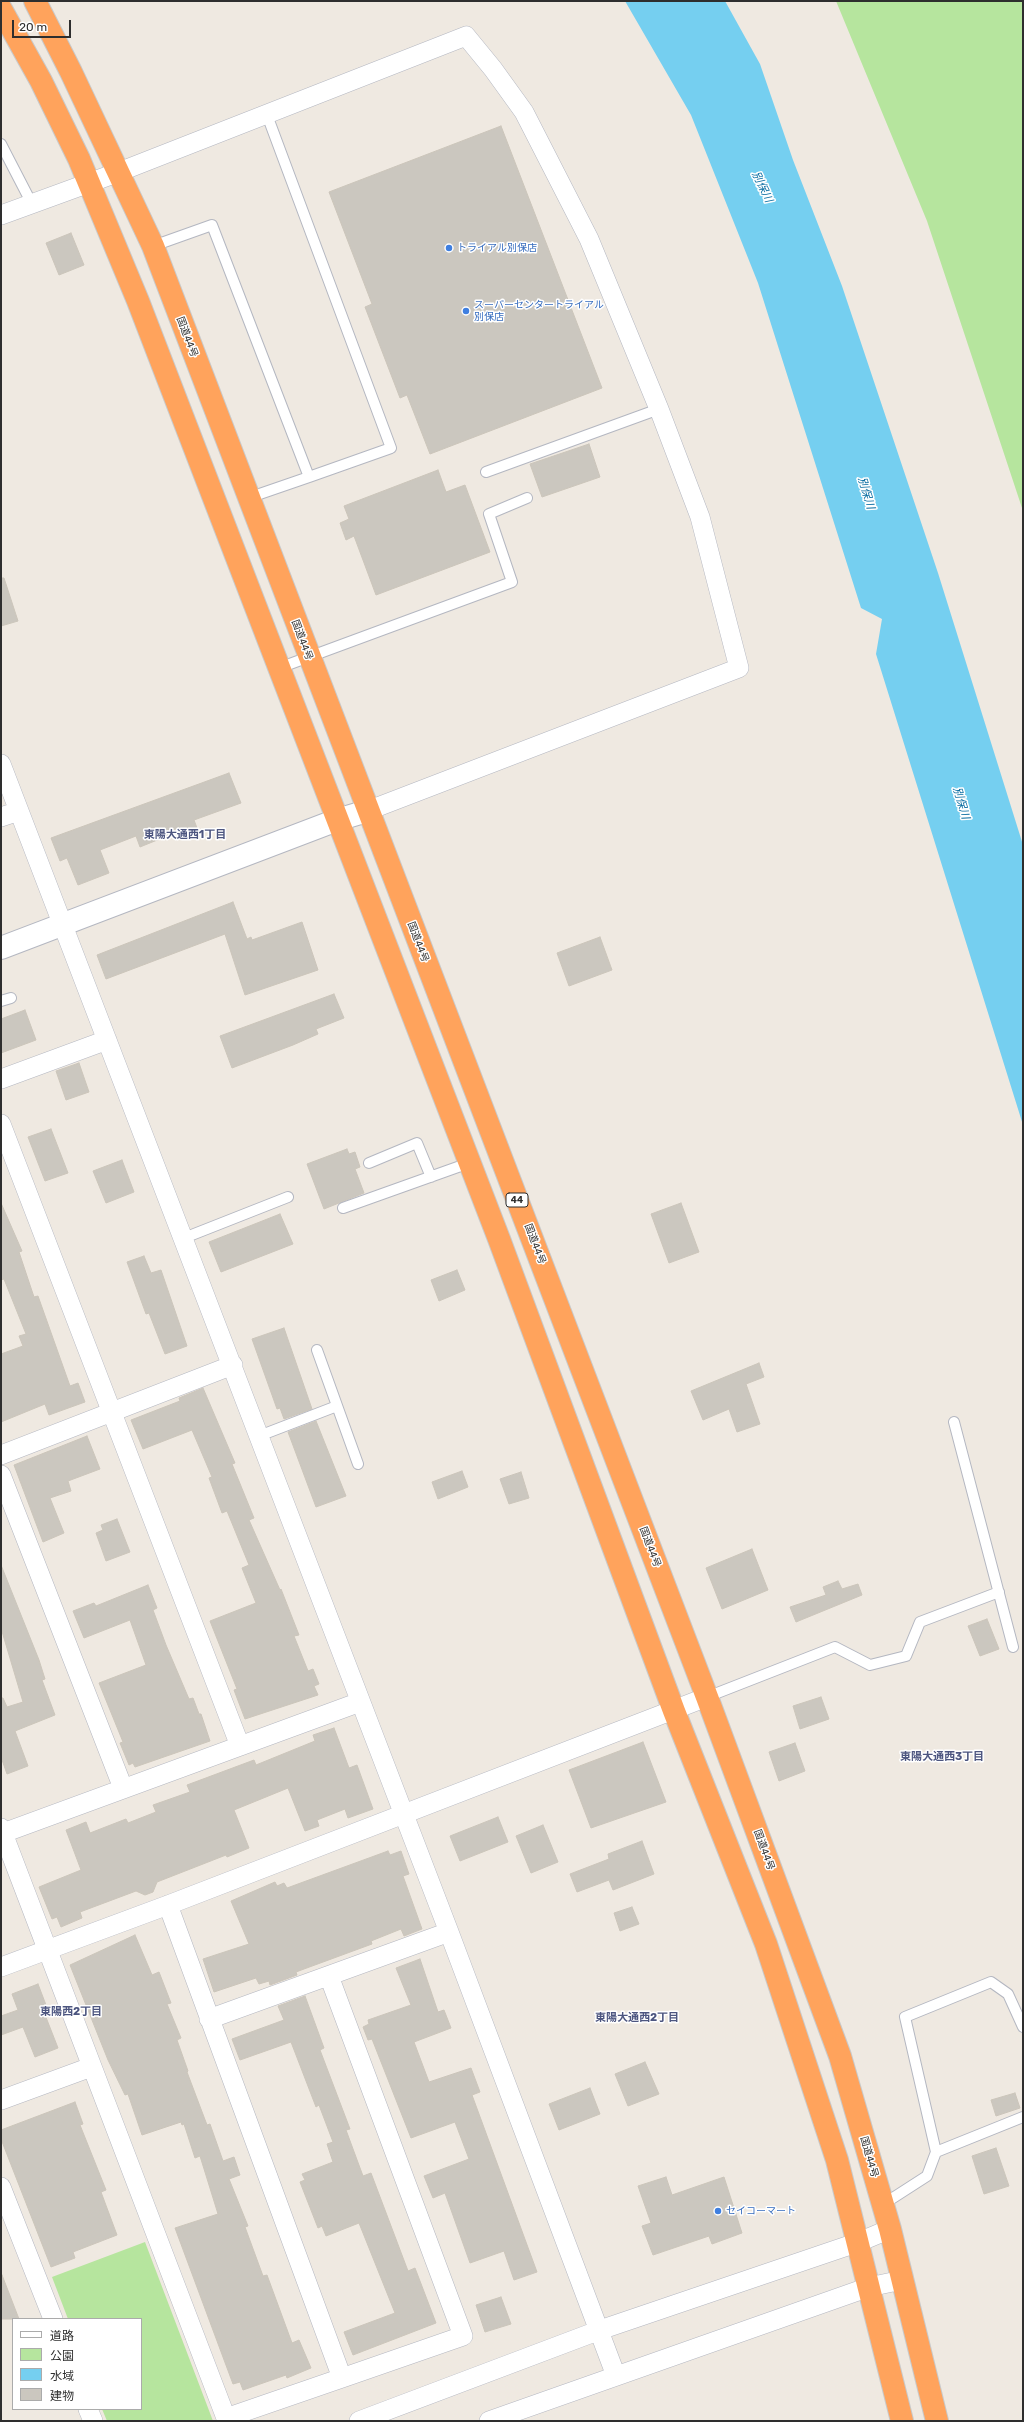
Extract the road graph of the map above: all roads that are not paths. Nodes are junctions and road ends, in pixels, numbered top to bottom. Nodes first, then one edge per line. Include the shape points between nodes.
1 (34, 1) edge
2 (1, 9) edge
3 (267, 115) junction
4 (1, 144) edge
5 (119, 172) junction
6 (89, 184) junction
7 (32, 204) junction
8 (1, 215) edge
9 (153, 246) junction
10 (659, 409) junction
11 (486, 472) dead end
12 (309, 478) junction
13 (248, 498) junction
14 (527, 498) dead end
15 (309, 658) junction
16 (279, 668) junction
17 (1, 764) edge
18 (19, 810) junction
19 (367, 811) junction
20 (1, 817) edge
21 (337, 820) junction
22 (62, 924) junction
23 (1, 948) edge
24 (107, 1040) junction
25 (1, 1079) edge
26 (1, 1124) edge
27 (369, 1163) dead end
28 (469, 1163) junction
29 (430, 1177) junction
30 (288, 1197) dead end
31 (343, 1208) dead end
32 (184, 1238) junction
33 (317, 1350) dead end
34 (233, 1365) junction
35 (337, 1406) junction
36 (110, 1411) junction
37 (954, 1422) dead end
38 (259, 1436) junction
39 (1, 1455) edge
40 (358, 1464) dead end
41 (1, 1475) edge
42 (999, 1592) junction
43 (1013, 1647) dead end
44 (708, 1697) junction
45 (360, 1702) junction
46 (674, 1711) junction
47 (240, 1746) junction
48 (123, 1788) junction
49 (403, 1815) junction
50 (2, 1830) edge
51 (168, 1905) junction
52 (449, 1932) junction
53 (46, 1950) junction
54 (1, 1967) edge
55 (329, 1976) junction
56 (209, 2019) junction
57 (1023, 2027) edge
58 (91, 2067) junction
59 (1, 2100) edge
60 (1023, 2117) edge
61 (936, 2152) junction
62 (1, 2186) edge
63 (882, 2205) junction
64 (890, 2229) junction
65 (859, 2242) junction
66 (902, 2280) junction
67 (869, 2287) junction
68 (53, 2318) edge
69 (600, 2330) junction
70 (616, 2376) junction
71 (342, 2378) junction
72 (88, 2410) edge
73 (93, 2421) edge
74 (359, 2421) edge
75 (489, 2421) edge
76 (902, 2421) edge
77 (937, 2421) edge

1 - 5 highway, 国道44号 / 44
2 - 6 highway via 41,81
3 - 5 street
3 - 10 street via 466,36 493,69 527,119 589,239
3 - 12 lane via 391,448
4 - 7 lane
5 - 6 street
5 - 9 highway, 国道44号 / 44
6 - 7 street
6 - 16 highway via 138,301
7 - 8 street
9 - 12 lane via 212,224
9 - 13 highway, 国道44号 / 44
10 - 11 lane
10 - 19 street via 700,517 739,668
12 - 13 lane
13 - 15 highway, 国道44号 / 44
14 - 15 lane via 489,514 512,582
15 - 16 lane
15 - 19 highway, 国道44号 / 44
16 - 21 highway
17 - 18 street
18 - 20 street
18 - 22 street
19 - 21 street
19 - 44 highway, 国道44号 / 44
21 - 22 street
21 - 28 highway
22 - 23 street
22 - 24 street
24 - 25 street
24 - 32 street
26 - 36 street
27 - 29 lane via 417,1143
28 - 29 lane
28 - 46 highway
29 - 31 lane
30 - 32 lane
32 - 34 street
33 - 35 lane
34 - 36 street
34 - 38 street
35 - 38 lane
35 - 40 lane
36 - 39 street
36 - 47 street
37 - 42 lane
38 - 45 street
41 - 48 street
42 - 43 lane
42 - 44 lane via 920,1622 906,1656 870,1665 835,1647
44 - 46 street
44 - 63 highway, 国道44号 / 44 via 840,2056
45 - 47 street
45 - 49 street
46 - 49 street
46 - 65 highway via 766,1944 837,2160
47 - 48 street
48 - 50 street
49 - 51 street
49 - 52 street
50 - 53 street
51 - 53 street
51 - 56 street
52 - 55 street
52 - 69 street
53 - 54 street
53 - 58 street
55 - 56 street
55 - 71 street via 463,2336
56 - 71 street
57 - 61 lane via 1008,1994 992,1982 905,2017
58 - 59 street
58 - 71 street via 226,2418
60 - 61 lane
61 - 63 lane via 927,2176
62 - 68 street
63 - 64 highway, 国道44号 / 44
64 - 65 street
64 - 66 highway, 国道44号 / 44
65 - 67 highway
65 - 69 street
66 - 67 street
66 - 77 highway, 国道44号 / 44
67 - 70 street
67 - 76 highway
69 - 70 street
69 - 74 street
70 - 75 street
72 - 73 street

